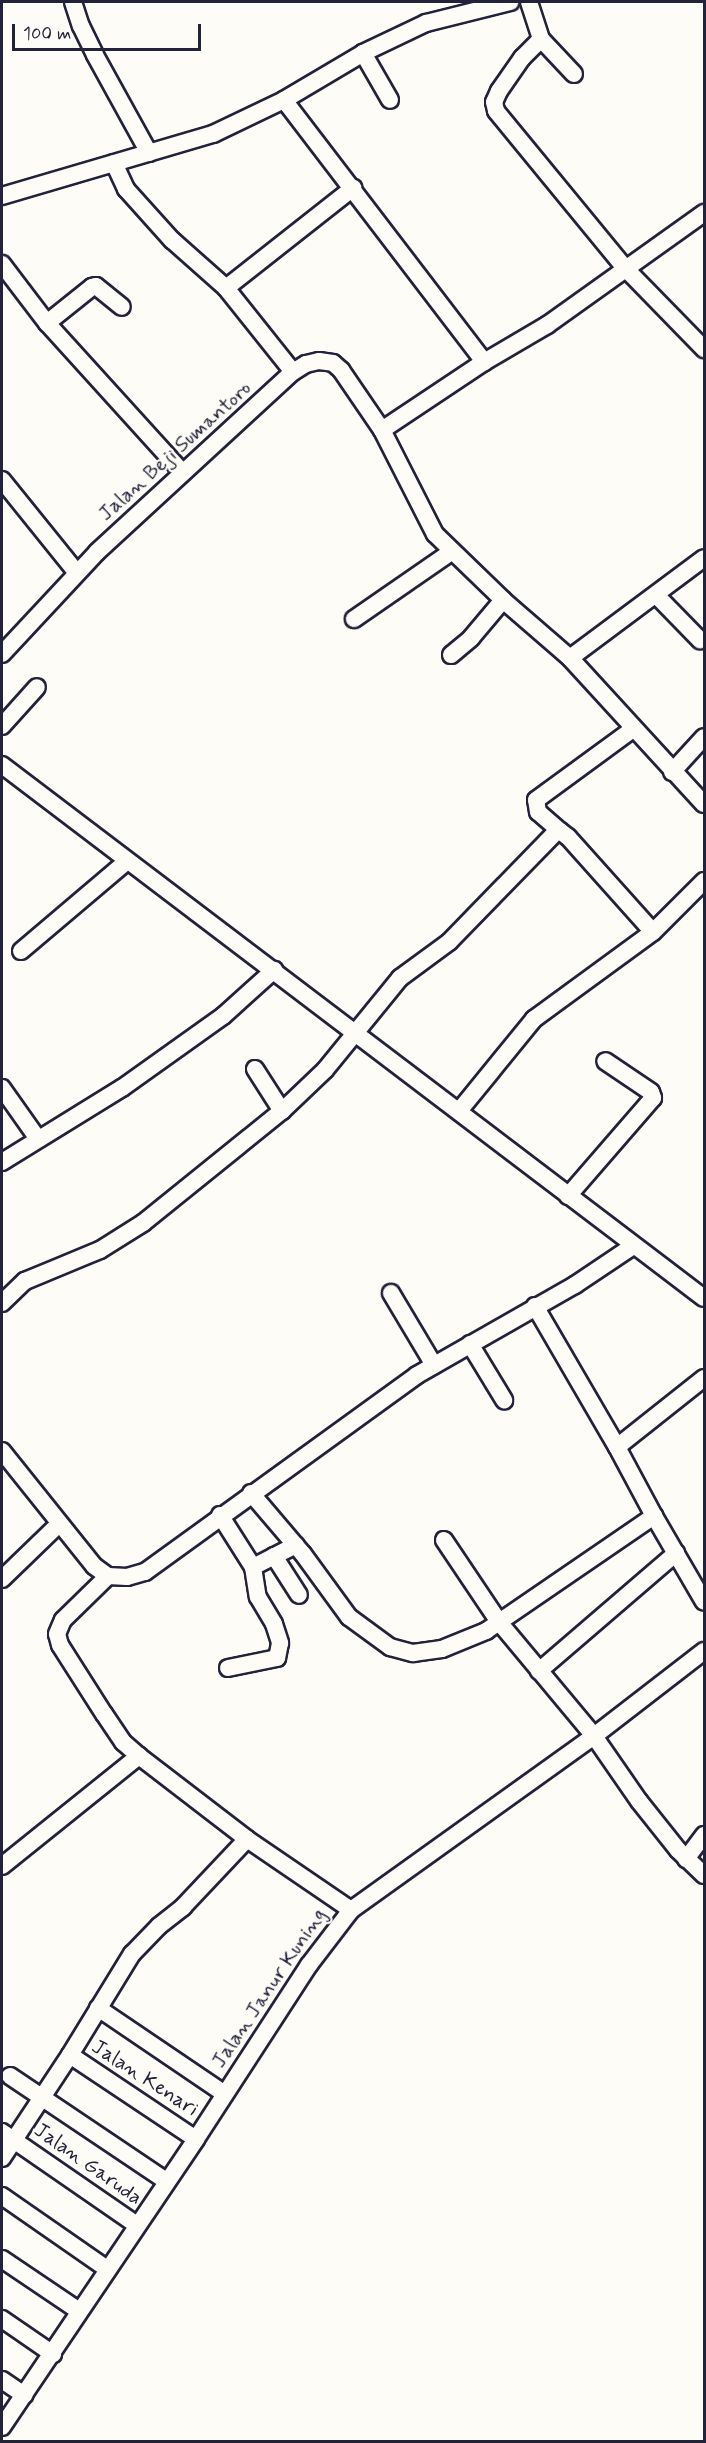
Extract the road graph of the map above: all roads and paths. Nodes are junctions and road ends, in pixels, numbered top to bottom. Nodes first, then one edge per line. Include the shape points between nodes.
1 (73, 2) edge
2 (510, 2) edge
3 (529, 2) edge
4 (541, 39) junction
5 (363, 53) junction
6 (574, 74) dead end
7 (284, 100) junction
8 (390, 100) dead end
9 (149, 153) junction
10 (114, 163) junction
11 (353, 188) junction
12 (2, 196) edge
13 (705, 213) edge
14 (2, 264) edge
15 (626, 269) junction
16 (226, 288) junction
17 (122, 307) dead end
18 (47, 323) junction
19 (705, 349) edge
20 (484, 362) junction
21 (294, 372) junction
22 (382, 430) junction
23 (183, 473) junction
24 (2, 480) edge
25 (452, 552) junction
26 (705, 558) edge
27 (77, 573) junction
28 (657, 596) junction
29 (503, 600) junction
30 (354, 619) dead end
31 (700, 640) dead end
32 (2, 654) edge
33 (451, 656) dead end
34 (570, 658) junction
35 (37, 687) dead end
36 (2, 726) edge
37 (633, 729) junction
38 (705, 737) edge
39 (2, 765) edge
40 (672, 772) junction
41 (705, 804) edge
42 (560, 831) junction
43 (127, 861) junction
44 (705, 881) edge
45 (653, 932) junction
46 (21, 951) dead end
47 (274, 970) junction
48 (357, 1033) junction
49 (604, 1061) dead end
50 (255, 1069) dead end
51 (2, 1088) edge
52 (282, 1111) junction
53 (459, 1111) junction
54 (38, 1138) junction
55 (2, 1162) edge
56 (568, 1196) junction
57 (633, 1246) junction
58 (391, 1293) dead end
59 (705, 1298) edge
60 (2, 1304) edge
61 (535, 1306) junction
62 (470, 1344) junction
63 (434, 1365) junction
64 (705, 1378) edge
65 (504, 1400) dead end
66 (616, 1447) junction
67 (2, 1450) edge
68 (251, 1493) junction
69 (220, 1515) junction
70 (654, 1516) junction
71 (58, 1525) junction
72 (444, 1540) dead end
73 (296, 1545) junction
74 (676, 1554) junction
75 (274, 1556) junction
76 (253, 1567) junction
77 (108, 1576) junction
78 (2, 1579) edge
79 (299, 1595) dead end
80 (705, 1602) edge
81 (500, 1622) junction
82 (705, 1651) edge
83 (228, 1668) dead end
84 (539, 1671) junction
85 (594, 1736) junction
86 (139, 1756) junction
87 (705, 1835) edge
88 (247, 1839) junction
89 (686, 1859) junction
90 (2, 1866) edge
91 (705, 1875) edge
92 (351, 1911) junction
93 (101, 2001) junction
94 (70, 2055) junction
95 (10, 2076) dead end
96 (225, 2094) junction
97 (41, 2099) junction
98 (7, 2136) edge
99 (196, 2139) junction
100 (2, 2158) edge
101 (165, 2181) junction
102 (2, 2196) edge
103 (136, 2225) junction
104 (2, 2259) edge
105 (107, 2269) junction
106 (79, 2310) junction
107 (2, 2319) edge
108 (53, 2354) junction
109 (2, 2380) edge
110 (24, 2395) junction
111 (2, 2427) edge

1 - 9 street via 85,36
2 - 5 street via 426,23
3 - 4 street
4 - 6 street
4 - 15 street via 499,91 494,102 496,111
5 - 7 street
5 - 8 street
7 - 9 street via 213,135
7 - 11 street
9 - 10 street
10 - 12 street
10 - 16 street via 126,189 172,240
11 - 16 street
11 - 20 street
13 - 15 street
14 - 18 street
15 - 19 street
15 - 20 street via 547,325
16 - 21 street
17 - 18 street via 96,286
18 - 23 street
20 - 22 street
21 - 22 street, Jalan Beji Sumantoro via 319,361 333,363
21 - 23 street, Jalan Beji Sumantoro
22 - 25 street, Jalan Beji Sumantoro via 435,534
23 - 27 street, Jalan Beji Sumantoro
24 - 27 street
25 - 29 street, Jalan Beji Sumantoro
25 - 30 street
26 - 28 street
27 - 32 street, Jalan Beji Sumantoro
28 - 31 street
28 - 34 street
29 - 33 street
29 - 34 street, Jalan Beji Sumantoro
34 - 37 street, Jalan Beji Sumantoro
35 - 36 street
37 - 40 street, Jalan Beji Sumantoro
37 - 42 street via 536,800 538,812
38 - 40 street
39 - 43 street
40 - 41 street, Jalan Beji Sumantoro
42 - 45 street
42 - 48 street via 552,834 449,942 399,978
43 - 46 street
43 - 47 street
44 - 45 street
45 - 53 street via 534,1019
47 - 48 street
47 - 54 street via 223,1016 122,1088
48 - 52 street
48 - 53 street
49 - 56 street via 651,1092 653,1098
50 - 52 street
51 - 54 street
52 - 60 street via 143,1223 99,1250 25,1281
53 - 56 street
54 - 55 street
56 - 57 street
57 - 59 street
57 - 61 street
58 - 63 street
61 - 62 street
61 - 66 street
62 - 63 street
62 - 65 street
63 - 68 street
64 - 66 street
66 - 70 street
67 - 71 street
68 - 69 street
68 - 73 street
69 - 76 street
69 - 77 street via 144,1572
70 - 74 street
70 - 81 street
71 - 77 street
71 - 78 street
72 - 81 street
73 - 75 street
73 - 81 street via 349,1617 403,1652 442,1648
74 - 80 street
74 - 84 street
75 - 76 street
75 - 79 street
76 - 83 street via 258,1597 274,1624 280,1652 277,1658 263,1663
77 - 86 street via 63,1620 57,1634 104,1714 123,1742
81 - 84 street
82 - 85 street, Jalan Janur Kuning
84 - 85 street
85 - 89 street
85 - 92 street, Jalan Janur Kuning
86 - 88 street
86 - 90 street
87 - 89 street
88 - 92 street
88 - 93 street via 132,1954
89 - 91 street
92 - 96 street, Jalan Janur Kuning via 309,1965
93 - 94 street
93 - 96 street
94 - 97 street
94 - 99 street, Jalan Kenari
95 - 97 street
96 - 99 street, Jalan Janur Kuning
97 - 98 street
97 - 101 street
98 - 100 street
98 - 103 street, Jalan Garuda
99 - 101 street, Jalan Janur Kuning
101 - 103 street, Jalan Janur Kuning
102 - 105 street
103 - 105 street, Jalan Janur Kuning
104 - 106 street
105 - 106 street, Jalan Janur Kuning
106 - 108 street, Jalan Janur Kuning
107 - 108 street
108 - 110 street, Jalan Janur Kuning
109 - 110 street
110 - 111 street, Jalan Janur Kuning

